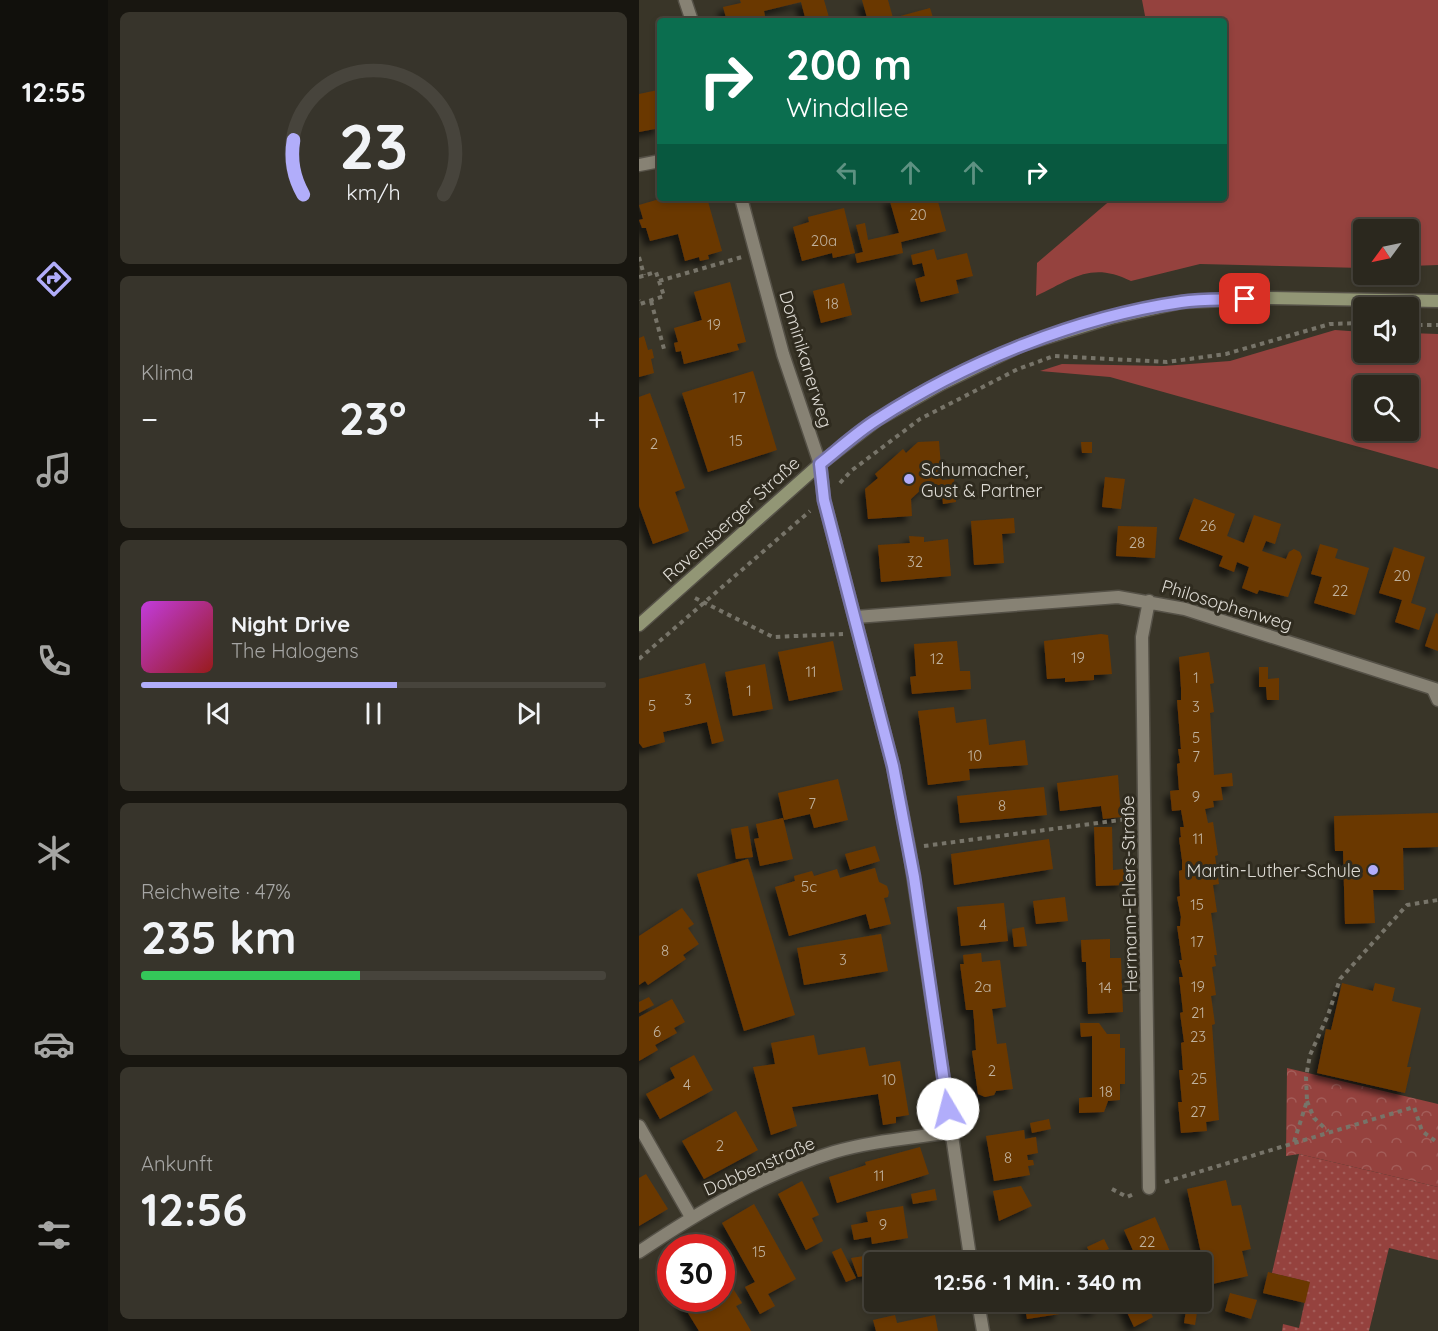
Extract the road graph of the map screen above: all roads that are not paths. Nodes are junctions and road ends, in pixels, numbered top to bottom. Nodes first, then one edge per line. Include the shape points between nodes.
1 (685, 0) edge
2 (691, 18) edge
3 (657, 162) edge
4 (639, 165) edge
5 (742, 201) edge
6 (1438, 301) edge
7 (820, 464) junction
8 (1149, 601) junction
9 (856, 617) junction
10 (639, 625) edge
11 (1436, 693) edge
12 (639, 1126) edge
13 (951, 1132) junction
14 (1149, 1188) road end
15 (691, 1217) junction
16 (639, 1252) edge
17 (969, 1252) edge
18 (980, 1312) edge
19 (983, 1331) edge

1 - 2 street
3 - 4 street
5 - 7 street, Dominikanerweg via 754,254
6 - 7 main road, Ravensberger Straße via 1266,298 1192,302 1110,318 1022,345 941,384 877,420
7 - 9 street, Dominikanerweg via 824,500
7 - 10 main road, Ravensberger Straße
8 - 9 street, Philosophenweg via 1117,597
8 - 11 street, Philosophenweg via 1185,609
8 - 14 street, Hermann-Ehlers-Straße via 1142,637
9 - 13 street, Dominikanerweg via 909,848
12 - 15 street
13 - 15 street, Dobbenstraße via 836,1151 753,1184
13 - 17 street
15 - 16 street, Dobbenstraße
18 - 19 street

